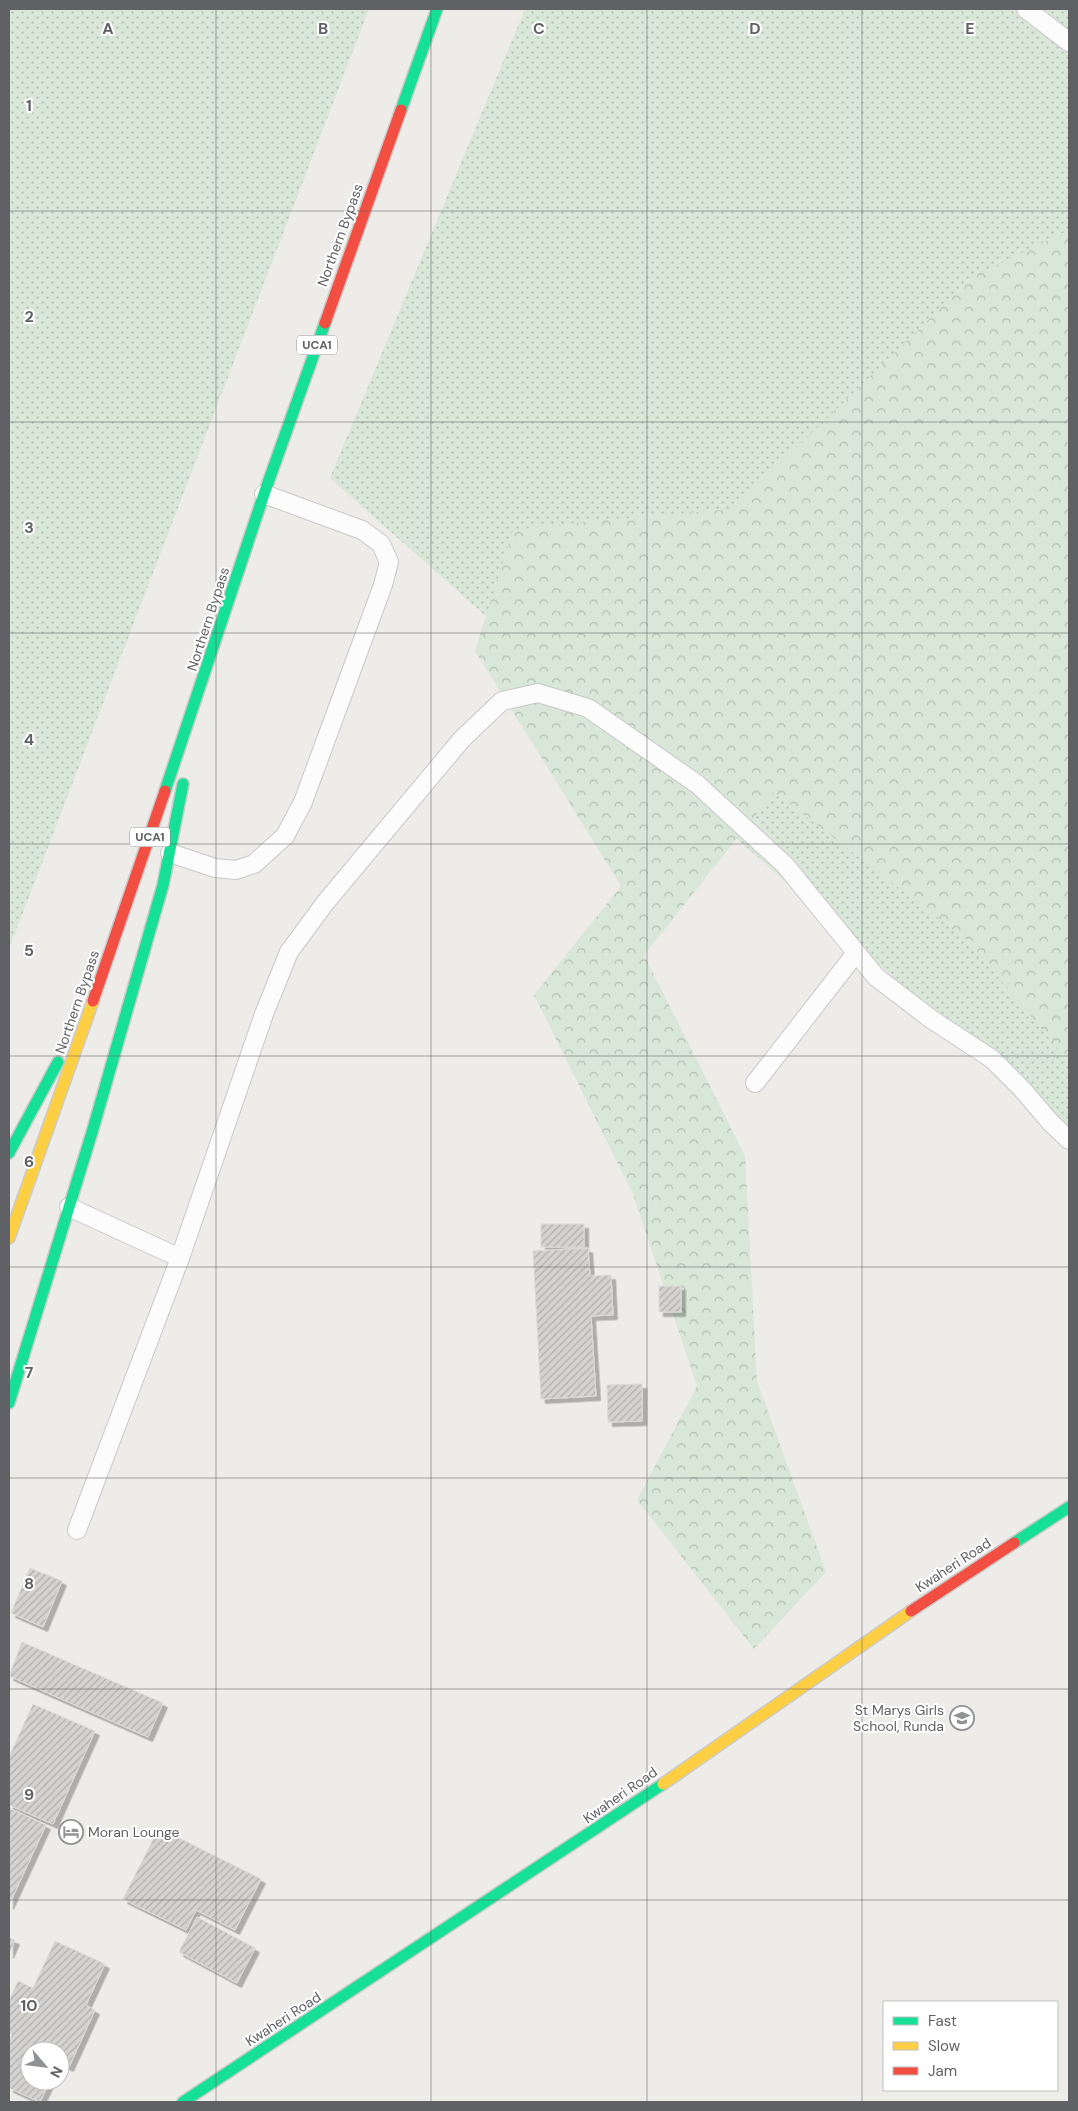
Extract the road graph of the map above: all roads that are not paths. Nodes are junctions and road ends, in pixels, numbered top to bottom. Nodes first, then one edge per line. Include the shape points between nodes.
1 (437, 9) edge
2 (1026, 9) edge
3 (1069, 42) edge
4 (264, 494) junction
5 (202, 684) junction
6 (170, 853) junction
7 (856, 953) junction
8 (98, 989) junction
9 (755, 1083) dead end
10 (1069, 1140) edge
11 (9, 1153) edge
12 (69, 1207) junction
13 (9, 1238) edge
14 (180, 1258) junction
15 (9, 1403) edge
16 (1069, 1507) edge
17 (77, 1530) dead end
18 (183, 2102) edge

1 - 4 main road, Northern Bypass / UCA1
2 - 3 lane
4 - 5 main road, Northern Bypass / UCA1
4 - 6 lane via 362,530 382,544 389,562 387,570 303,802 285,836 254,864 236,870 215,868
5 - 6 main road
5 - 8 main road, Northern Bypass / UCA1
6 - 12 main road
7 - 9 lane
7 - 10 lane via 876,977 992,1058
7 - 14 lane via 785,866 697,784 588,708 538,693 502,701 462,739 325,903 289,952 264,1014
8 - 11 main road
8 - 13 main road, Northern Bypass / UCA1
12 - 14 lane
12 - 15 main road
14 - 17 lane
16 - 18 main road, Kwaheri Road via 871,1637 616,1817

